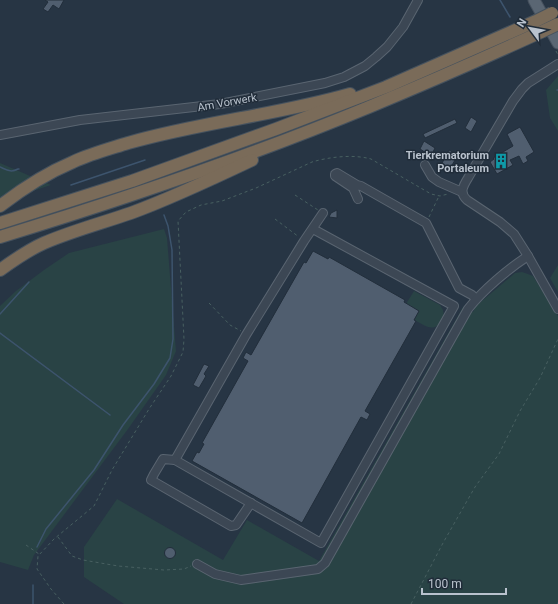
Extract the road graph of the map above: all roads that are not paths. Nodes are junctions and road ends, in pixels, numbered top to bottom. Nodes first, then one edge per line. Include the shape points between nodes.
1 (418, 0) edge
2 (534, 0) edge
3 (556, 18) edge
4 (558, 44) edge
5 (558, 64) edge
6 (386, 87) junction
7 (311, 130) junction
8 (0, 135) edge
9 (425, 165) dead end
10 (462, 192) junction
11 (358, 199) dead end
12 (0, 206) edge
13 (324, 214) road end
14 (0, 223) edge
15 (312, 228) junction
16 (0, 237) edge
17 (528, 256) junction
18 (0, 270) edge
19 (476, 299) junction
20 (558, 309) edge
21 (175, 460) junction
22 (251, 503) junction
23 (197, 564) road end

1 - 8 street, Am Vorwerk via 388,47 366,66 325,84 220,104 80,120
2 - 4 main road
3 - 6 highway, bridge via 536,21
3 - 7 highway, bridge via 541,32
5 - 10 street via 531,80 513,101 464,184
6 - 12 highway via 148,137 109,149 51,172
6 - 14 highway via 276,130
7 - 16 highway via 228,162
7 - 18 highway via 168,199 45,243
9 - 10 street via 432,177
10 - 17 street via 464,198 509,229
11 - 19 street via 355,187 361,186 426,223 457,287
13 - 15 street
15 - 21 street via 246,335
15 - 22 street via 454,306 321,543
17 - 19 street
17 - 20 street
19 - 23 street via 468,308 325,563 318,569 241,580 215,574
21 - 22 street
21 - 22 street via 163,458 152,480 231,526 236,525

